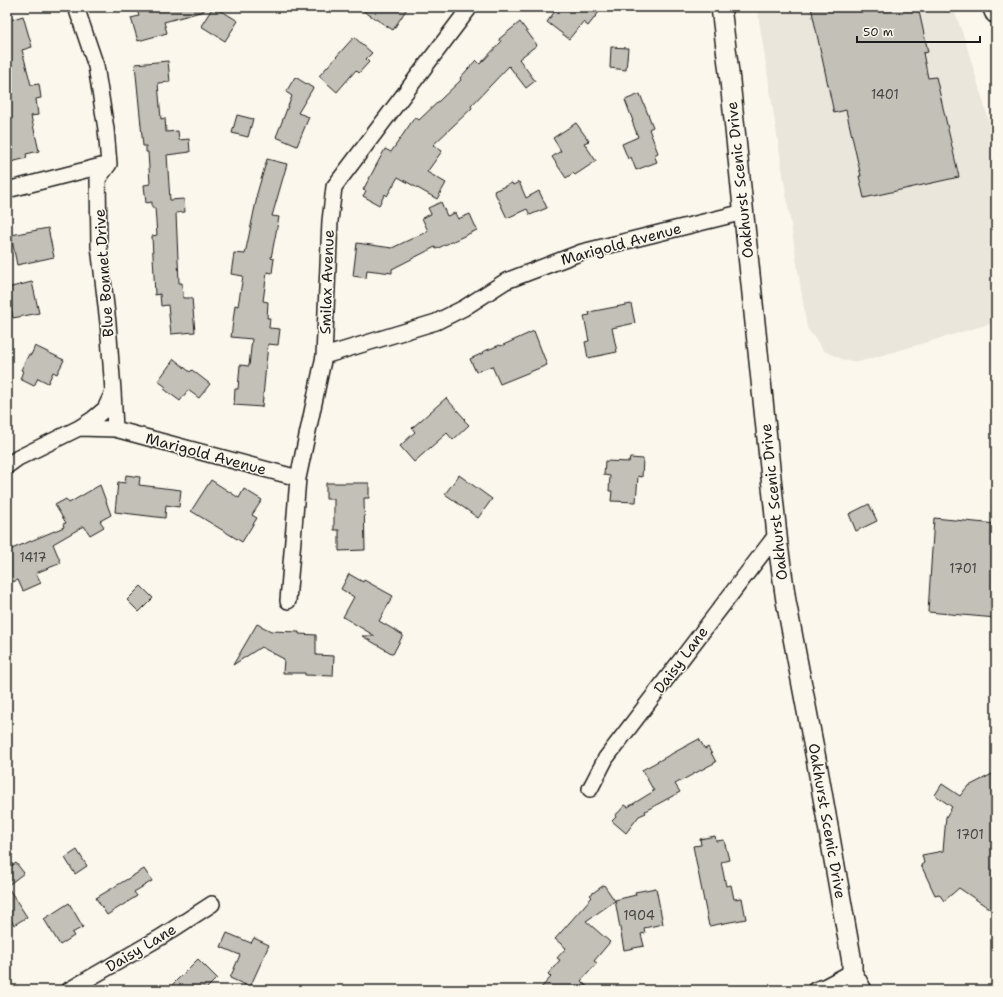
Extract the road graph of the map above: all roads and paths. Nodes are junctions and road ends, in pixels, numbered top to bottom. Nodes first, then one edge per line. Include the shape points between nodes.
1 (76, 7) edge
2 (470, 7) edge
3 (721, 7) edge
4 (994, 7) edge
5 (996, 12) edge
6 (109, 164) junction
7 (7, 190) edge
8 (744, 212) junction
9 (324, 356) junction
10 (113, 391) junction
11 (79, 428) junction
12 (115, 429) junction
13 (7, 466) edge
14 (298, 478) junction
15 (777, 534) junction
16 (288, 600) dead end
17 (590, 788) dead end
18 (212, 904) dead end
19 (852, 972) junction
20 (69, 990) edge
21 (815, 990) edge
22 (862, 990) edge

1 - 6 street via 96,66
2 - 9 street, Smilax Avenue via 334,187
3 - 8 street, Oakhurst Scenic Drive
4 - 5 highway
6 - 7 street
6 - 10 street, Blue Bonnet Drive via 98,180 99,246
8 - 9 street, Marigold Avenue via 582,252 506,281 464,308 436,322
8 - 15 street, Oakhurst Scenic Drive
9 - 14 street, Smilax Avenue
10 - 11 street via 105,409
10 - 12 street, Blue Bonnet Drive
11 - 12 street
11 - 13 street
12 - 14 street, Marigold Avenue
14 - 16 street, Smilax Avenue
15 - 17 street, Daisy Lane via 606,758
15 - 19 street, Oakhurst Scenic Drive via 786,601
18 - 20 street, Daisy Lane
19 - 21 street
19 - 22 street, Oakhurst Scenic Drive

